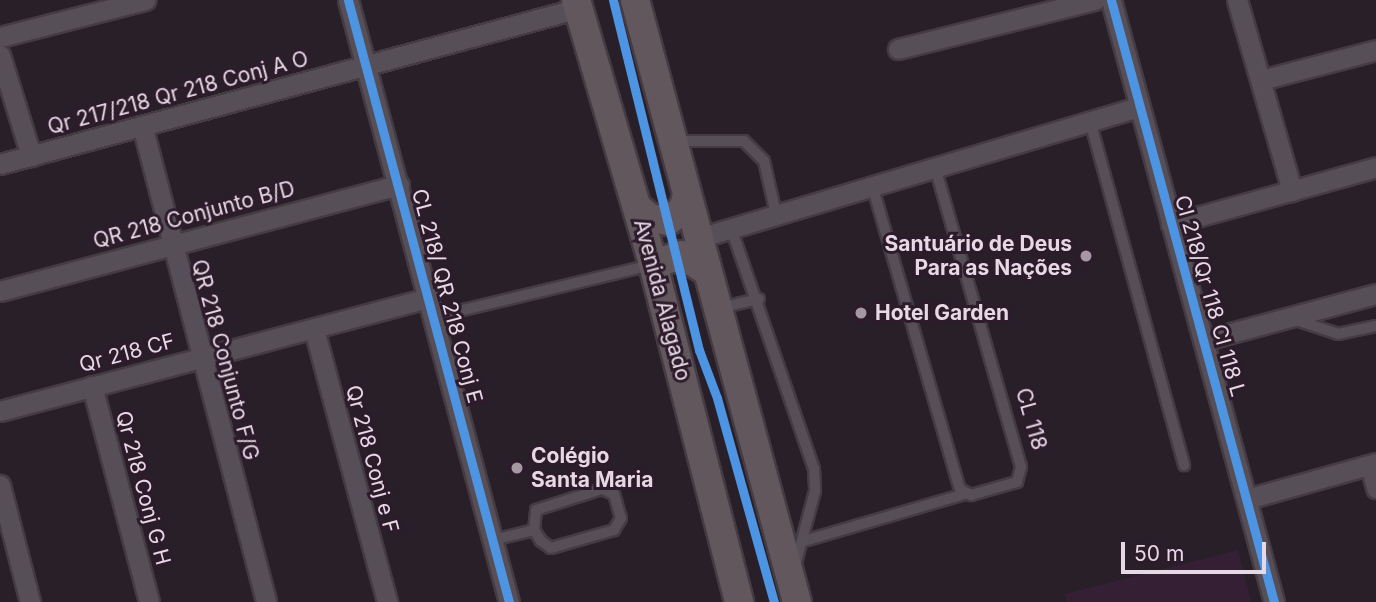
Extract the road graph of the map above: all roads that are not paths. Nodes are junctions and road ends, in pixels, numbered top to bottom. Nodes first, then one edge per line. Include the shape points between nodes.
1 (145, 0) edge
2 (348, 0) edge
3 (635, 0) edge
4 (1096, 0) edge
5 (1111, 0) edge
6 (1237, 0) edge
7 (577, 4) edge
8 (0, 37) edge
9 (898, 49) dead end
10 (1376, 50) edge
11 (0, 55) edge
12 (367, 65) junction
13 (1261, 80) junction
14 (1139, 107) junction
15 (1090, 121) junction
16 (143, 128) junction
17 (672, 141) junction
18 (31, 156) junction
19 (0, 164) edge
20 (935, 166) junction
21 (1376, 167) edge
22 (399, 185) junction
23 (872, 185) junction
24 (1292, 191) junction
25 (687, 195) junction
26 (638, 208) junction
27 (776, 214) junction
28 (1171, 224) junction
29 (731, 228) junction
30 (699, 238) junction
31 (170, 244) junction
32 (653, 264) junction
33 (707, 271) junction
34 (0, 291) edge
35 (1376, 294) edge
36 (759, 299) junction
37 (432, 308) junction
38 (718, 308) junction
39 (1290, 317) junction
40 (1376, 326) edge
41 (314, 328) junction
42 (1205, 340) junction
43 (201, 357) junction
44 (92, 386) junction
45 (0, 411) edge
46 (1373, 464) edge
47 (1184, 465) dead end
48 (0, 485) edge
49 (1376, 488) edge
50 (965, 494) junction
51 (1247, 499) junction
52 (534, 530) junction
53 (493, 540) junction
54 (804, 541) junction
55 (729, 565) junction
56 (795, 595) edge
57 (30, 602) edge
58 (149, 602) edge
59 (265, 602) edge
60 (387, 602) edge
61 (509, 602) edge
62 (740, 602) edge
63 (759, 602) edge
64 (1274, 602) edge

1 - 8 street
2 - 12 street, CL 218/ QR 218 Conj E
3 - 17 main road
4 - 9 street
5 - 14 street, Cl 218/Qr 118 Cl 118 L
6 - 13 street
7 - 12 street, Qr 217/218 Qr 218 Conj A O
7 - 26 main road, Avenida Alagado
10 - 13 street
11 - 18 street
12 - 16 street, Qr 217/218 Qr 218 Conj A O
12 - 22 street, CL 218/ QR 218 Conj E
13 - 24 street
14 - 15 street
14 - 28 street, Cl 218/Qr 118 Cl 118 L
15 - 20 street
15 - 47 lane
16 - 18 street, Qr 217/218 Qr 218 Conj A O
16 - 31 street, QR 218 Conjunto F/G
17 - 25 main road
17 - 27 lane via 744,141 764,161
18 - 19 street, Qr 217/218 Qr 218 Conj A O
20 - 23 street
20 - 50 lane, CL 118 via 1021,467 1017,482
21 - 24 street
22 - 31 street, QR 218 Conjunto B/D
22 - 37 street, CL 218/ QR 218 Conj E
23 - 27 street
23 - 50 lane
24 - 28 street
25 - 26 main road via 683,209 668,221 650,218
25 - 30 main road
26 - 32 main road, Avenida Alagado
27 - 29 street
28 - 42 street, Cl 218/Qr 118 Cl 118 L
29 - 30 street
29 - 36 lane
30 - 33 main road
31 - 34 street, QR 218 Conjunto B/D
31 - 43 street, QR 218 Conjunto F/G
32 - 33 main road via 682,255
32 - 37 lane
32 - 55 main road, Avenida Alagado
33 - 38 main road
35 - 39 street
36 - 38 lane
36 - 54 lane via 814,469 815,491
37 - 41 street, Qr 218 CF
37 - 53 street, CL 218/ QR 218 Conj E
38 - 56 main road
39 - 40 lane via 1338,334
39 - 42 street
41 - 43 street, Qr 218 CF
41 - 60 street, Qr 218 Conj e F
42 - 51 street, Cl 218/Qr 118 Cl 118 L
43 - 44 street, Qr 218 CF
43 - 59 street, QR 218 Conjunto F/G
44 - 45 street, Qr 218 CF
44 - 58 street, Qr 218 Conj G H
46 - 49 street
46 - 51 street
48 - 57 street
50 - 54 lane
51 - 64 street, Cl 218/Qr 118 Cl 118 L
52 - 52 lane via 533,517 541,505 602,489 614,494 621,518 614,530 551,548
52 - 53 lane
53 - 61 street, CL 218/ QR 218 Conj E
54 - 56 lane
55 - 62 main road, Avenida Alagado
55 - 63 main road

